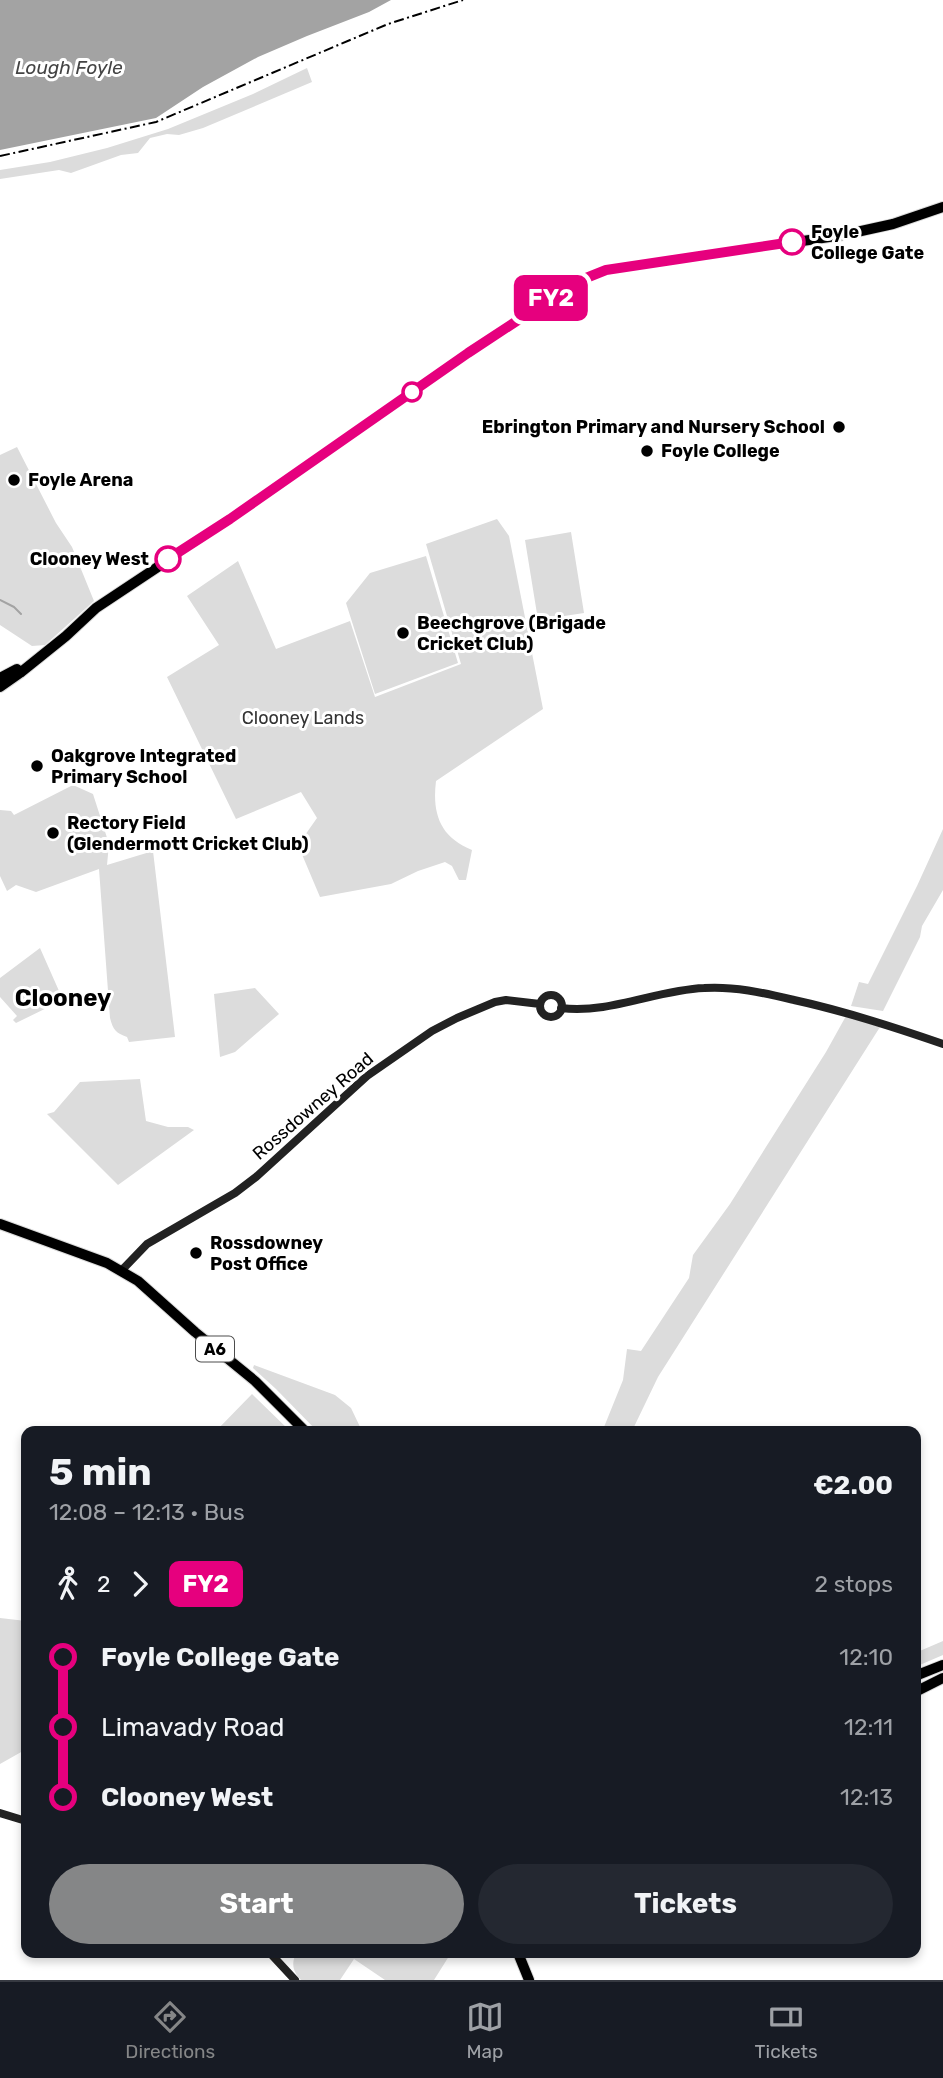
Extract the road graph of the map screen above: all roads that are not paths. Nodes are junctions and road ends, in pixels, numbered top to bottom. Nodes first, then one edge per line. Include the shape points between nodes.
1 (943, 207) edge
2 (2, 682) edge
3 (540, 1004) junction
4 (561, 1008) junction
5 (943, 1044) edge
6 (0, 1224) edge
7 (122, 1270) junction
8 (300, 1426) edge
9 (943, 1665) edge
10 (921, 1674) edge
11 (943, 1678) edge
12 (921, 1689) edge
13 (0, 1813) edge
14 (21, 1819) edge
15 (276, 1958) edge
16 (521, 1958) edge
17 (295, 1980) edge
18 (529, 1980) edge

1 - 2 highway via 843,235 606,270 576,282 96,608 34,662
3 - 4 main road via 550,1017
3 - 4 main road via 553,995
3 - 7 main road, Rossdowney Road via 495,1002 432,1031 367,1076 256,1177 147,1244
4 - 5 main road via 584,1010 703,988 735,989 845,1012
6 - 7 highway, A6
7 - 8 highway, A6 via 255,1381
9 - 10 highway
11 - 12 highway
13 - 14 main road
15 - 17 main road
16 - 18 highway

